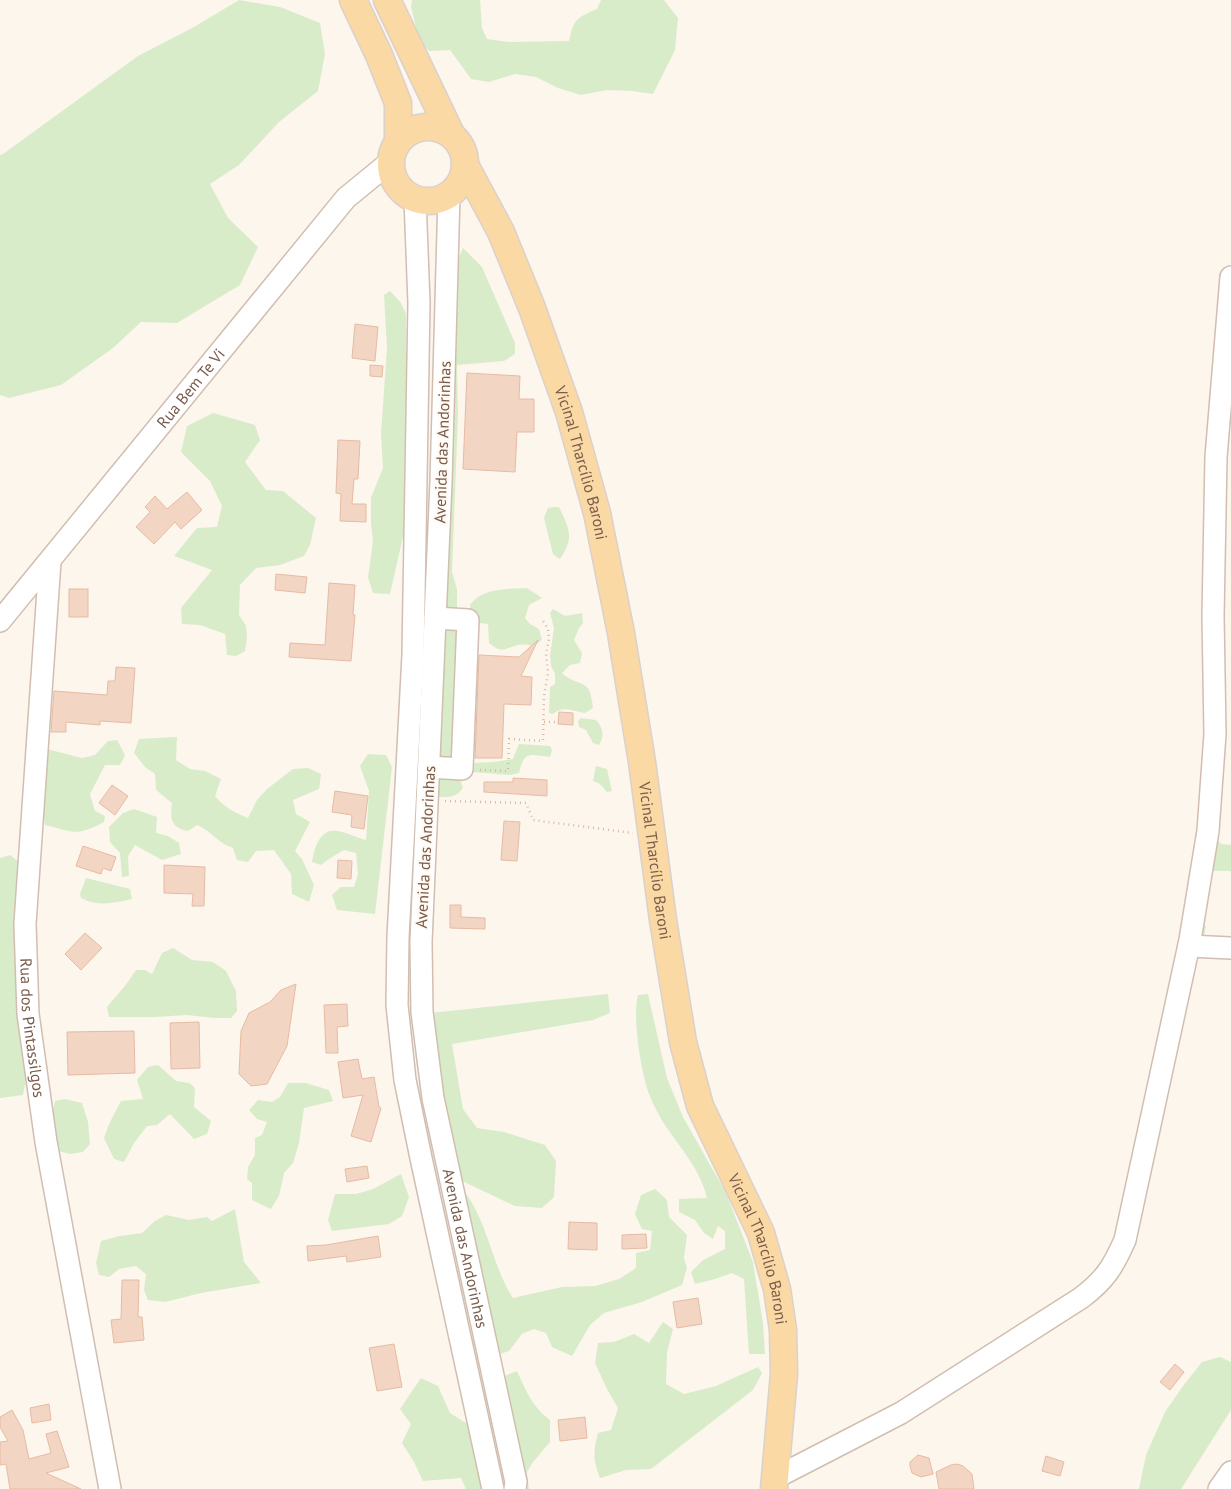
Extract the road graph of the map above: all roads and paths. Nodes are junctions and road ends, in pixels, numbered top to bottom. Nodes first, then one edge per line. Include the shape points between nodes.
1 (353, 0) edge
2 (387, 0) edge
3 (451, 134) junction
4 (394, 151) junction
5 (466, 165) junction
6 (449, 195) junction
7 (415, 199) junction
8 (501, 232) junction
9 (1231, 277) edge
10 (1223, 501) edge
11 (50, 561) junction
12 (435, 618) junction
13 (0, 621) edge
14 (543, 621) dead end
15 (544, 722) junction
16 (558, 722) dead end
17 (429, 767) junction
18 (462, 769) junction
19 (427, 801) junction
20 (652, 835) junction
21 (1189, 946) junction
22 (1231, 948) edge
23 (1231, 1472) edge
24 (775, 1484) edge
25 (110, 1489) edge
26 (494, 1489) edge
27 (515, 1489) edge
28 (1219, 1489) edge

1 - 4 main road via 398,103
2 - 3 main road
3 - 4 main road via 441,128 424,126 407,132
3 - 5 main road via 464,153
4 - 7 main road via 392,174 396,185
4 - 11 street, Rua Bem Te Vi via 346,198
5 - 6 main road via 458,187
5 - 8 main road, Vicinal Tharcílio Baroni
6 - 7 main road via 432,201
6 - 8 main road
6 - 12 street, Avenida das Andorinhas
7 - 26 street, Avenida das Andorinhas via 419,312 414,635 397,1005 406,1080 421,1158
8 - 20 main road, Vicinal Tharcílio Baroni via 532,308 568,412 597,512 621,633
9 - 10 street via 1216,457
10 - 21 street via 1213,616 1215,734 1208,831
11 - 13 street, Rua Bem Te Vi
11 - 25 street, Rua dos Pintassilgos via 25,924 28,1014 46,1142
12 - 17 street, Avenida das Andorinhas
12 - 18 street via 468,620
14 - 15 path via 548,629
15 - 16 path
15 - 18 path via 543,741 510,739 508,771
17 - 18 street
17 - 19 street, Avenida das Andorinhas
19 - 20 path via 526,803 533,820
19 - 27 street, Avenida das Andorinhas via 421,942 422,1012 433,1098
20 - 24 main road, Vicinal Tharcílio Baroni via 662,920 683,1042 700,1106 761,1233 777,1288 783,1330 784,1374
21 - 22 street
21 - 24 street via 1125,1240 1106,1277 1081,1298 901,1412
23 - 28 street

